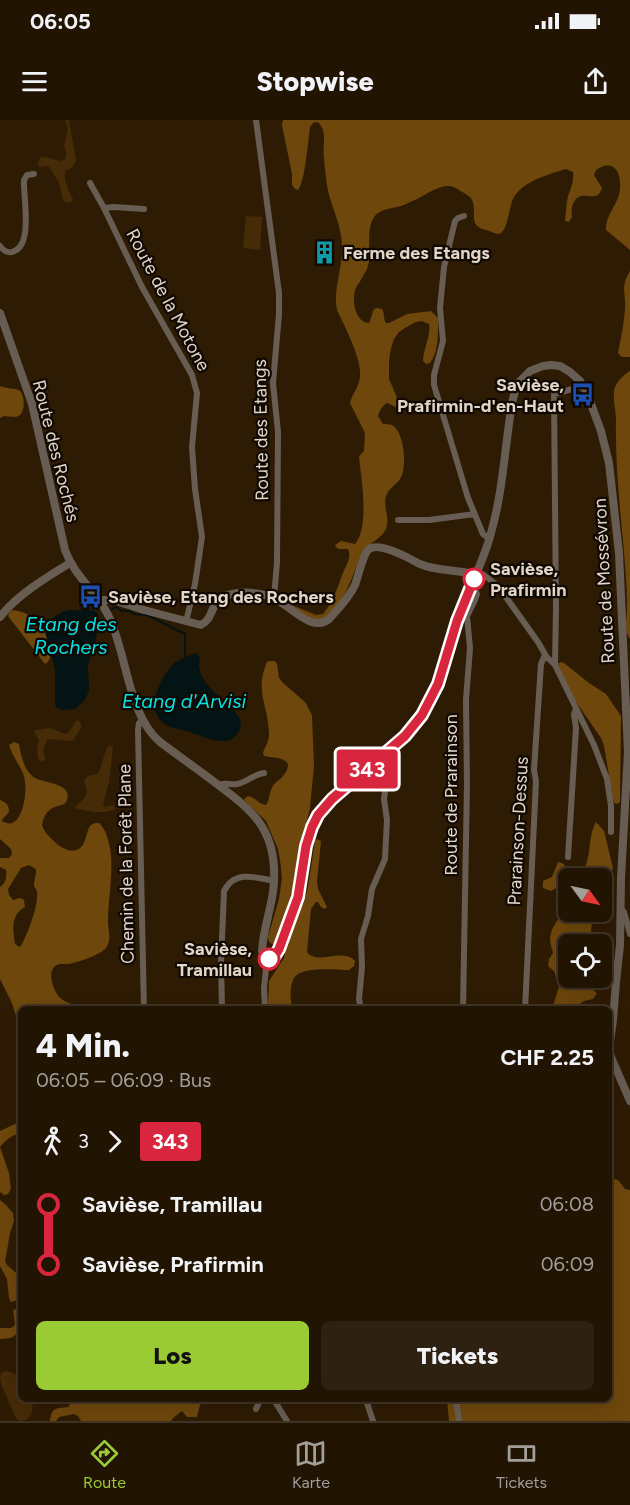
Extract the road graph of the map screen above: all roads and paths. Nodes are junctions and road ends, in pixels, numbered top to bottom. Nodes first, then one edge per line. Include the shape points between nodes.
1 (256, 120) edge
2 (34, 174) dead end
3 (90, 183) dead end
4 (104, 208) junction
5 (144, 209) dead end
6 (464, 216) dead end
7 (0, 246) edge
8 (0, 313) edge
9 (583, 386) junction
10 (475, 514) junction
11 (398, 520) dead end
12 (490, 539) junction
13 (70, 563) junction
14 (476, 573) junction
15 (470, 588) junction
16 (274, 598) junction
17 (100, 601) junction
18 (0, 617) edge
19 (186, 621) junction
20 (545, 655) junction
21 (555, 665) junction
22 (576, 709) junction
23 (142, 720) junction
24 (386, 753) junction
25 (264, 773) dead end
26 (218, 785) junction
27 (611, 832) dead end
28 (568, 857) dead end
29 (274, 881) junction
30 (620, 909) junction
31 (630, 934) edge
32 (267, 959) junction
33 (144, 1006) edge
34 (222, 1006) edge
35 (265, 1006) edge
36 (360, 1006) edge
37 (463, 1006) edge
38 (525, 1006) edge
39 (612, 1022) edge
40 (612, 1059) edge
41 (630, 1101) edge
42 (259, 1402) edge
43 (275, 1402) edge
44 (367, 1402) edge
45 (456, 1402) edge
46 (256, 1409) dead end
47 (287, 1421) edge
48 (373, 1421) edge
49 (459, 1421) edge

1 - 16 street, Route des Etangs via 279,293 273,383 278,432
2 - 7 street via 24,180 24,240 10,252
3 - 4 street, Route de la Motone
4 - 5 street, Route de la Motone
4 - 19 street, Route de la Motone via 197,390 192,452 202,537
6 - 10 street via 454,223 445,257 440,308 443,341 434,385
8 - 13 street, Route des Rochés via 32,404
9 - 12 street, Route de Mossévron via 574,374 551,365 530,370 519,382 512,403
9 - 21 street via 554,394
9 - 30 street, Route de Mossévron via 608,455 619,553 628,752
10 - 11 street
10 - 12 street via 484,536
12 - 14 street, Route de Mossévron
13 - 17 street, Route des Rochés
13 - 18 street
14 - 15 street, Route de Mossévron
14 - 16 street via 425,566 375,547 368,550 353,588 327,622 305,619
14 - 20 street via 498,586
15 - 24 street, Route de Mossévron via 428,705 414,726
15 - 37 street, Route de Prarainson via 477,594 467,616 470,648
16 - 19 street via 230,594 215,603 210,617 201,625
17 - 19 street via 113,600
17 - 23 street, Route des Rochés via 118,639
20 - 21 street
20 - 38 street, Prarainson-Dessus via 541,663 534,770
21 - 22 street
22 - 27 street via 607,779
22 - 28 street
23 - 26 street via 156,739
23 - 33 street, Chemin de la Forêt Plane via 138,730
24 - 32 street, Route de Mossévron via 318,815 308,840 298,897 278,952
24 - 36 street via 389,762 384,799 385,859 372,889 361,939
25 - 26 street via 239,784
26 - 29 street via 244,805 264,829 273,853
29 - 32 street via 262,947
29 - 34 street via 238,877 224,891
30 - 31 street
30 - 39 street, Route de Mossévron
32 - 35 street
40 - 41 street, Route de Mossévron
42 - 46 street
43 - 47 street
44 - 48 street
45 - 49 street

